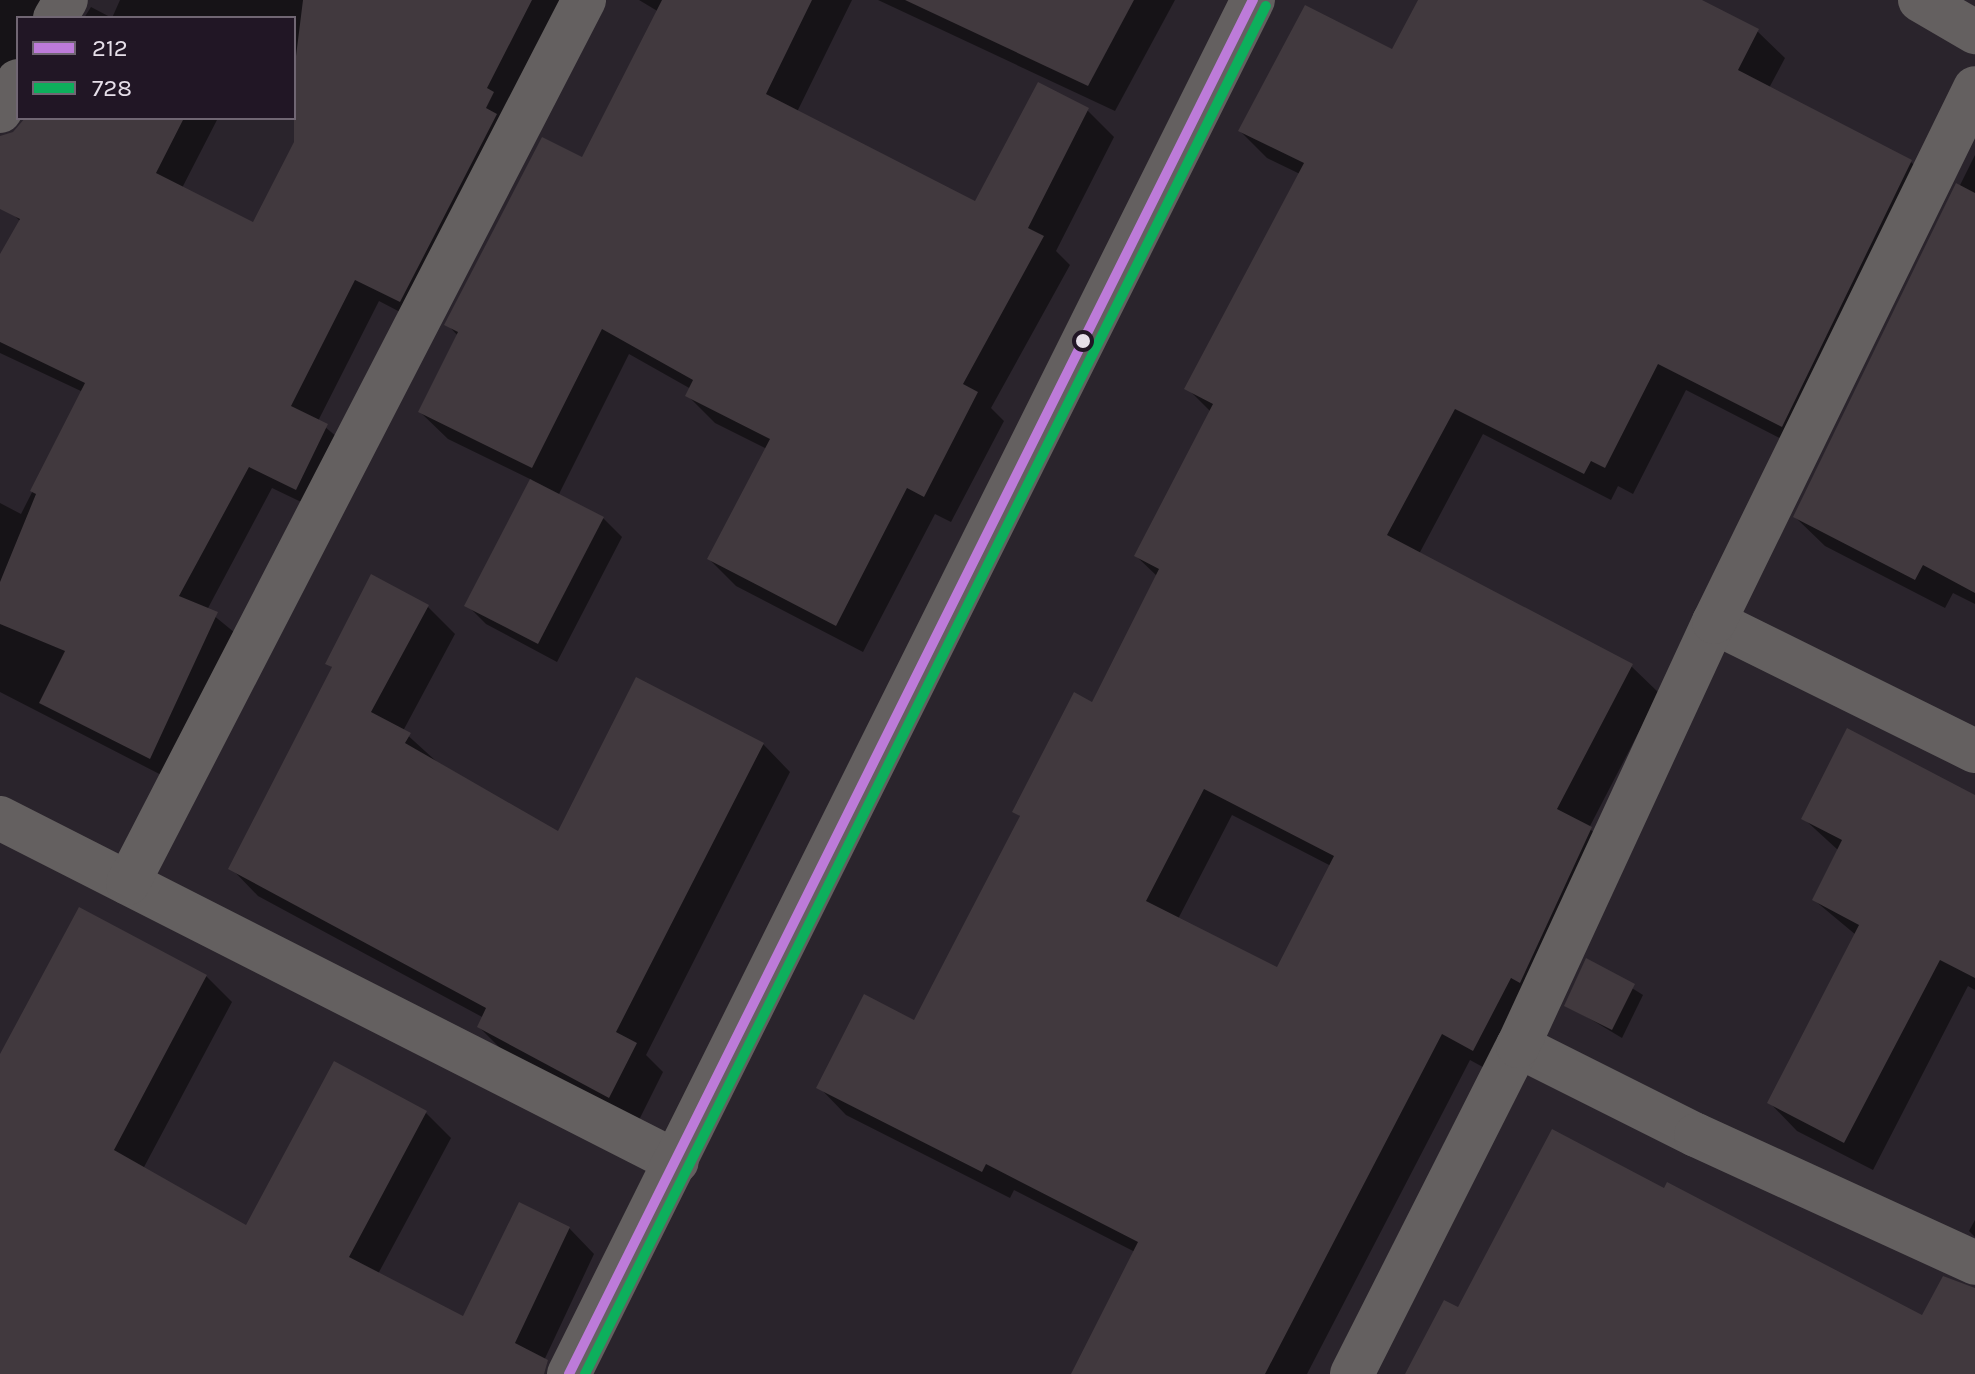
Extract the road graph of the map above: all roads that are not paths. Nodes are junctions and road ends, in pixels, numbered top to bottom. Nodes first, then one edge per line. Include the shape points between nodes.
1 (584, 0) edge
2 (1253, 0) edge
3 (1920, 0) edge
4 (1975, 32) edge
5 (16, 84) edge
6 (1975, 88) edge
7 (0, 111) edge
8 (1714, 622) junction
9 (1975, 751) edge
10 (0, 818) edge
11 (128, 883) junction
12 (1518, 1046) junction
13 (677, 1162) junction
14 (1975, 1263) edge
15 (569, 1374) edge
16 (1352, 1374) edge

1 - 11 street
2 - 13 street
3 - 4 street
5 - 7 street
6 - 8 street
8 - 9 street
8 - 12 street
10 - 11 street
11 - 13 street
12 - 14 street via 1696,1135
12 - 16 street
13 - 15 street

